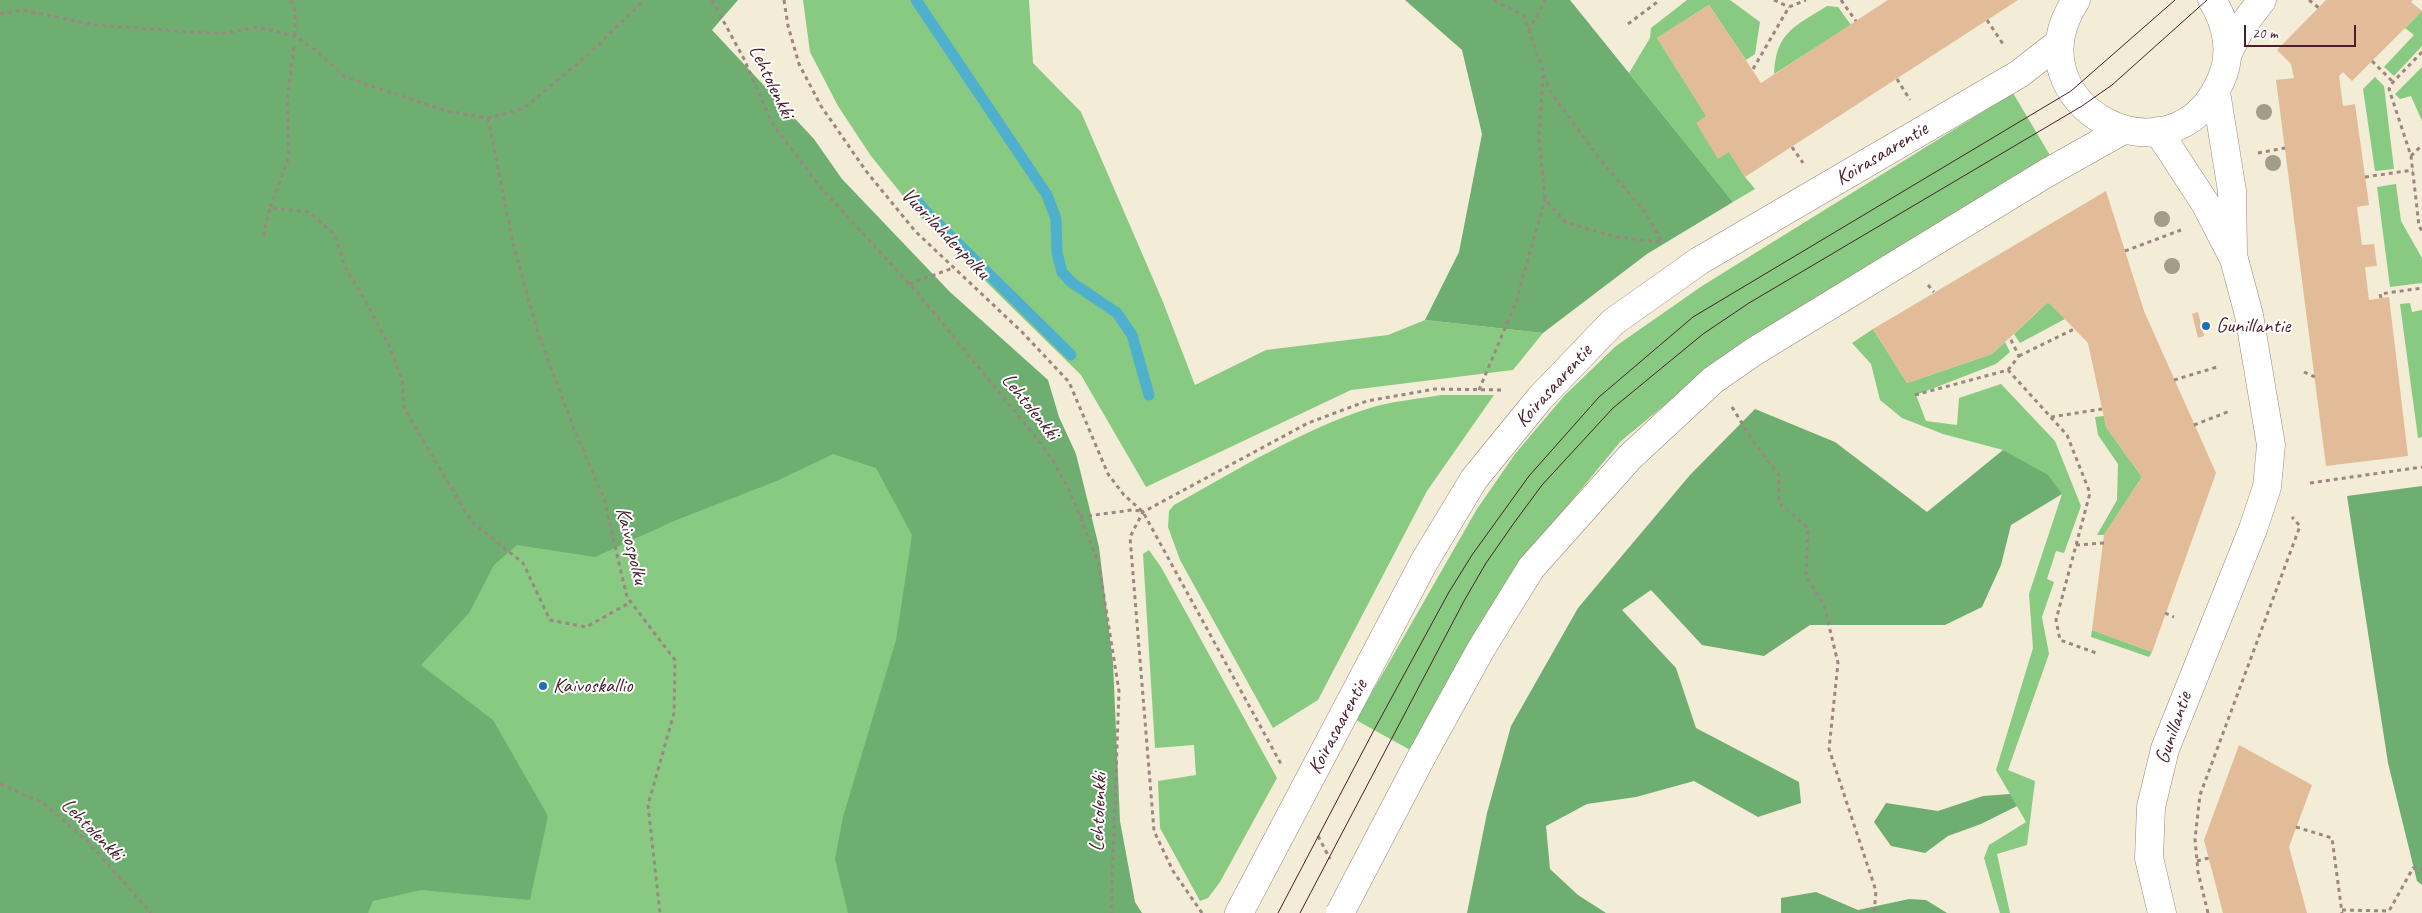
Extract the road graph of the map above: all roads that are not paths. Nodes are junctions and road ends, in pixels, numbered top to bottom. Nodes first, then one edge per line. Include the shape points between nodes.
1 (2076, 0) edge
2 (2212, 0) edge
3 (2262, 0) edge
4 (2060, 42) junction
5 (2228, 53) junction
6 (2216, 92) junction
7 (2122, 130) junction
8 (2158, 131) junction
9 (2234, 259) junction
10 (1243, 905) edge
11 (1340, 913) edge
12 (2162, 913) edge

1 - 4 street via 2063,26
2 - 5 street via 2224,23
3 - 5 street via 2240,29
4 - 7 street via 2062,68 2076,99 2101,121
4 - 10 street, Koirasaarentie, bridge via 2019,74 1699,261 1613,322 1540,398 1474,479 1424,562
5 - 6 street
6 - 8 street via 2201,111 2181,124
6 - 9 street, Gunillantie via 2232,191
7 - 8 street
7 - 11 street, bridge via 1755,351 1713,380 1630,457 1531,568 1481,649
8 - 9 street, Gunillantie via 2205,203
9 - 12 street, Gunillantie via 2248,315 2271,445 2267,487 2164,749 2151,807 2149,858

